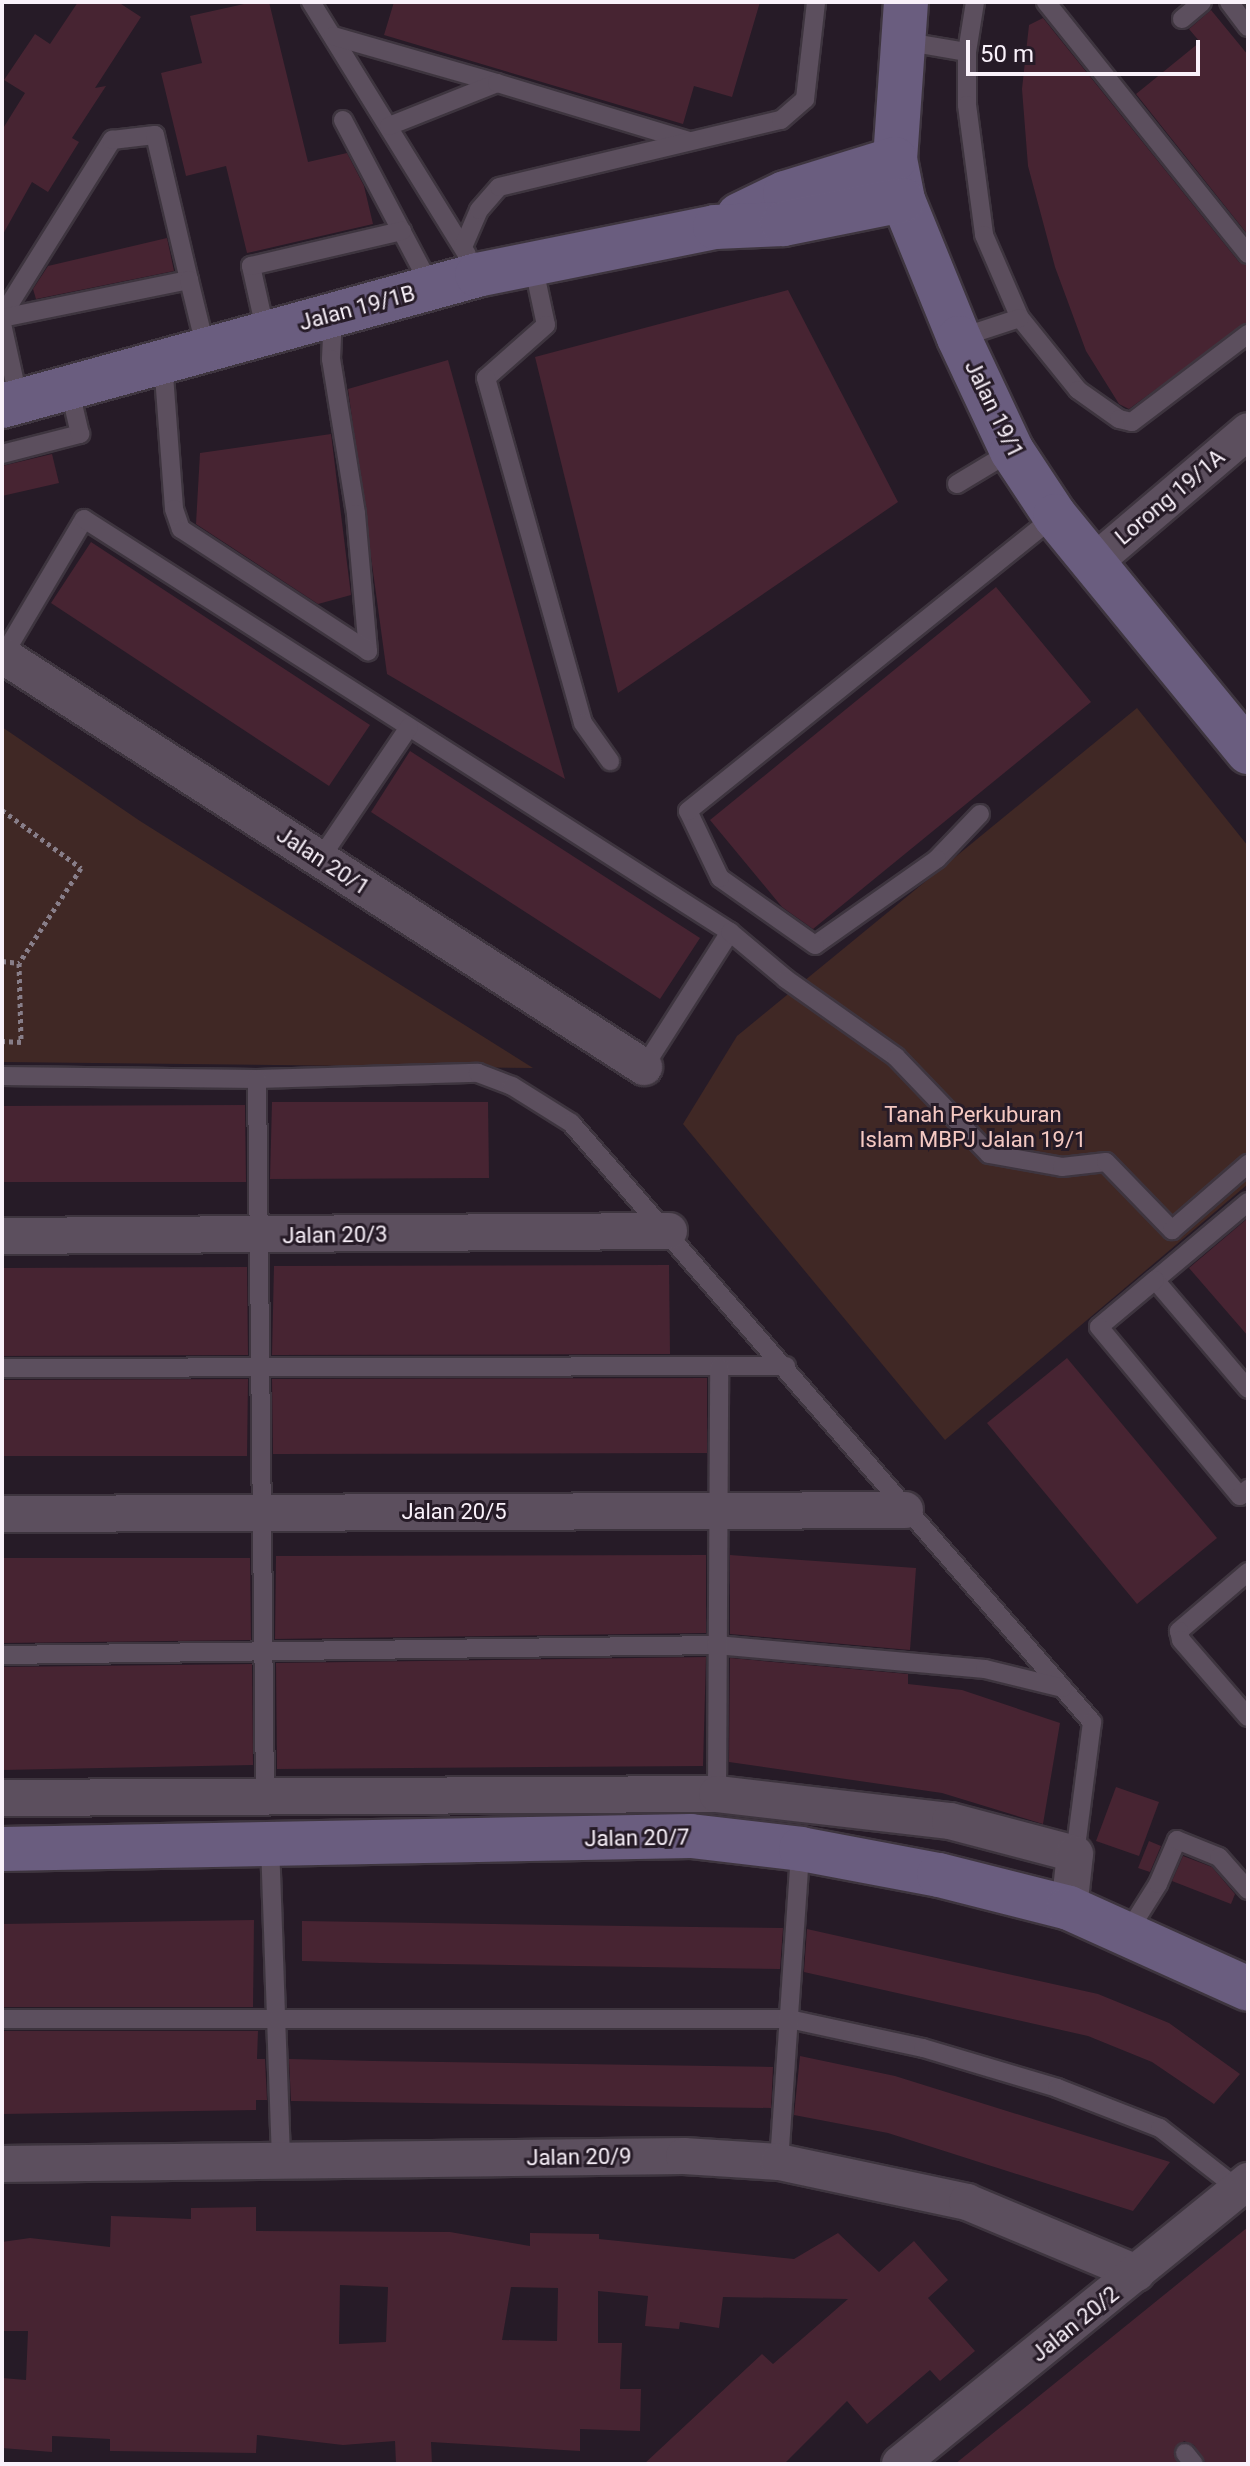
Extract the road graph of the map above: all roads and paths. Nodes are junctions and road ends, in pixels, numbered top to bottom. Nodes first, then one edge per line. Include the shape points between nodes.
1 (311, 2) edge
2 (816, 2) edge
3 (975, 2) edge
4 (1046, 2) edge
5 (1202, 2) edge
6 (1229, 2) edge
7 (1182, 19) dead end
8 (903, 22) edge
9 (1248, 27) edge
10 (333, 36) junction
11 (967, 52) junction
12 (497, 83) junction
13 (343, 120) dead end
14 (389, 126) junction
15 (691, 142) junction
16 (899, 179) junction
17 (402, 231) junction
18 (1248, 254) edge
19 (470, 261) junction
20 (533, 264) junction
21 (189, 280) junction
22 (431, 288) junction
23 (333, 315) junction
24 (1020, 318) junction
25 (2, 319) edge
26 (266, 333) junction
27 (1248, 334) edge
28 (959, 338) junction
29 (206, 350) junction
30 (163, 362) junction
31 (69, 387) junction
32 (11, 403) edge
33 (1248, 431) edge
34 (1012, 451) junction
35 (2, 454) edge
36 (957, 484) dead end
37 (1055, 516) junction
38 (1092, 564) junction
39 (2, 656) edge
40 (409, 727) junction
41 (1248, 752) edge
42 (610, 761) dead end
43 (2, 810) edge
44 (980, 814) dead end
45 (320, 859) junction
46 (730, 932) junction
47 (2, 961) edge
48 (19, 963) junction
49 (2, 1041) edge
50 (644, 1067) joint
51 (2, 1076) edge
52 (257, 1079) junction
53 (1248, 1164) edge
54 (1248, 1202) edge
55 (669, 1231) junction
56 (2, 1236) edge
57 (256, 1236) junction
58 (1155, 1280) junction
59 (258, 1365) junction
60 (786, 1366) junction
61 (719, 1367) junction
62 (2, 1368) edge
63 (1248, 1389) edge
64 (1248, 1489) edge
65 (905, 1510) junction
66 (715, 1511) junction
67 (261, 1513) junction
68 (2, 1514) edge
69 (1248, 1572) edge
70 (716, 1645) junction
71 (263, 1651) junction
72 (2, 1655) edge
73 (1063, 1688) junction
74 (1248, 1717) edge
75 (265, 1793) junction
76 (717, 1794) junction
77 (2, 1798) edge
78 (270, 1844) junction
79 (2, 1849) edge
80 (801, 1849) junction
81 (1075, 1854) junction
82 (1248, 1890) edge
83 (1069, 1908) junction
84 (1128, 1932) junction
85 (1248, 1989) edge
86 (276, 2017) junction
87 (2, 2019) edge
88 (789, 2019) junction
89 (281, 2161) junction
90 (779, 2162) junction
91 (2, 2164) edge
92 (1243, 2185) edge
93 (1137, 2273) junction
94 (900, 2464) edge

1 - 10 lane
2 - 15 lane via 805,99 781,120
3 - 11 lane
4 - 18 lane
5 - 7 lane
6 - 9 lane
8 - 11 lane
8 - 16 street, Jalan 19/1
10 - 12 lane
10 - 14 lane
11 - 24 lane via 967,105 984,235
12 - 14 lane
12 - 15 lane
13 - 17 lane
14 - 19 lane
15 - 19 lane via 492,190
16 - 20 street, Jalan 19/1B via 785,193 715,227
16 - 28 street, Jalan 19/1
17 - 22 lane
17 - 26 lane via 251,266
19 - 20 street, Jalan 19/1B
19 - 22 street, Jalan 19/1B
20 - 42 lane via 546,325 486,378 583,723
21 - 25 lane
21 - 25 lane via 155,135 112,140
21 - 29 lane
22 - 23 street, Jalan 19/1B
23 - 26 street, Jalan 19/1B
23 - 30 lane via 331,359 356,514 368,651 181,529 174,509
24 - 27 lane via 1078,390 1119,419 1132,422
24 - 28 lane
25 - 32 lane
26 - 29 street, Jalan 19/1B
28 - 34 street, Jalan 19/1
29 - 30 street, Jalan 19/1B
30 - 31 street, Jalan 19/1B
31 - 32 street, Jalan 19/1B
31 - 35 lane via 80,434
33 - 38 street, Lorong 19/1A
34 - 36 lane
34 - 37 street, Jalan 19/1
37 - 38 street, Jalan 19/1
37 - 44 lane via 688,811 720,878 815,945 937,859
38 - 41 street, Jalan 19/1
39 - 40 lane via 84,519
39 - 45 street, Jalan 20/1
40 - 45 lane
40 - 46 lane
43 - 48 path via 81,868
45 - 50 street, Jalan 20/1
46 - 50 lane
46 - 53 lane via 896,1057 989,1154 1024,1165 1106,1162 1172,1230
47 - 48 path
48 - 49 path via 21,1042
51 - 52 lane
52 - 55 lane via 478,1073 512,1086 571,1123
52 - 57 lane
54 - 58 lane
55 - 57 street, Jalan 20/3
55 - 60 lane
56 - 57 street, Jalan 20/3
57 - 59 lane
58 - 63 lane
58 - 64 lane via 1099,1327 1240,1496
59 - 61 lane
59 - 62 lane
59 - 67 lane
60 - 61 lane
60 - 65 lane
61 - 66 lane
65 - 66 street, Jalan 20/5
65 - 73 lane
66 - 67 street, Jalan 20/5
66 - 70 lane
67 - 68 street, Jalan 20/5
67 - 71 lane
69 - 74 lane via 1179,1631 1181,1640
70 - 71 lane
70 - 73 lane via 985,1669
70 - 76 lane
71 - 72 lane
71 - 75 lane
73 - 81 lane via 1092,1722
75 - 76 street, Jalan 20/7
75 - 77 street, Jalan 20/7
76 - 81 street, Jalan 20/7 via 950,1821
78 - 79 street, Jalan 20/7
78 - 80 street, Jalan 20/7 via 691,1836
78 - 86 lane
80 - 83 street, Jalan 20/7 via 939,1875
80 - 88 lane
81 - 83 street
82 - 84 lane via 1219,1857 1177,1840
83 - 84 street, Jalan 20/7
84 - 85 street, Jalan 20/7
86 - 87 lane
86 - 88 lane
86 - 89 lane
88 - 90 lane
88 - 92 lane via 923,2048 1057,2088 1160,2128
89 - 90 street, Jalan 20/9 via 684,2156
89 - 91 street, Jalan 20/9
90 - 93 street, Jalan 20/9 via 967,2202
92 - 93 street, Jalan 20/2
93 - 94 street, Jalan 20/2

